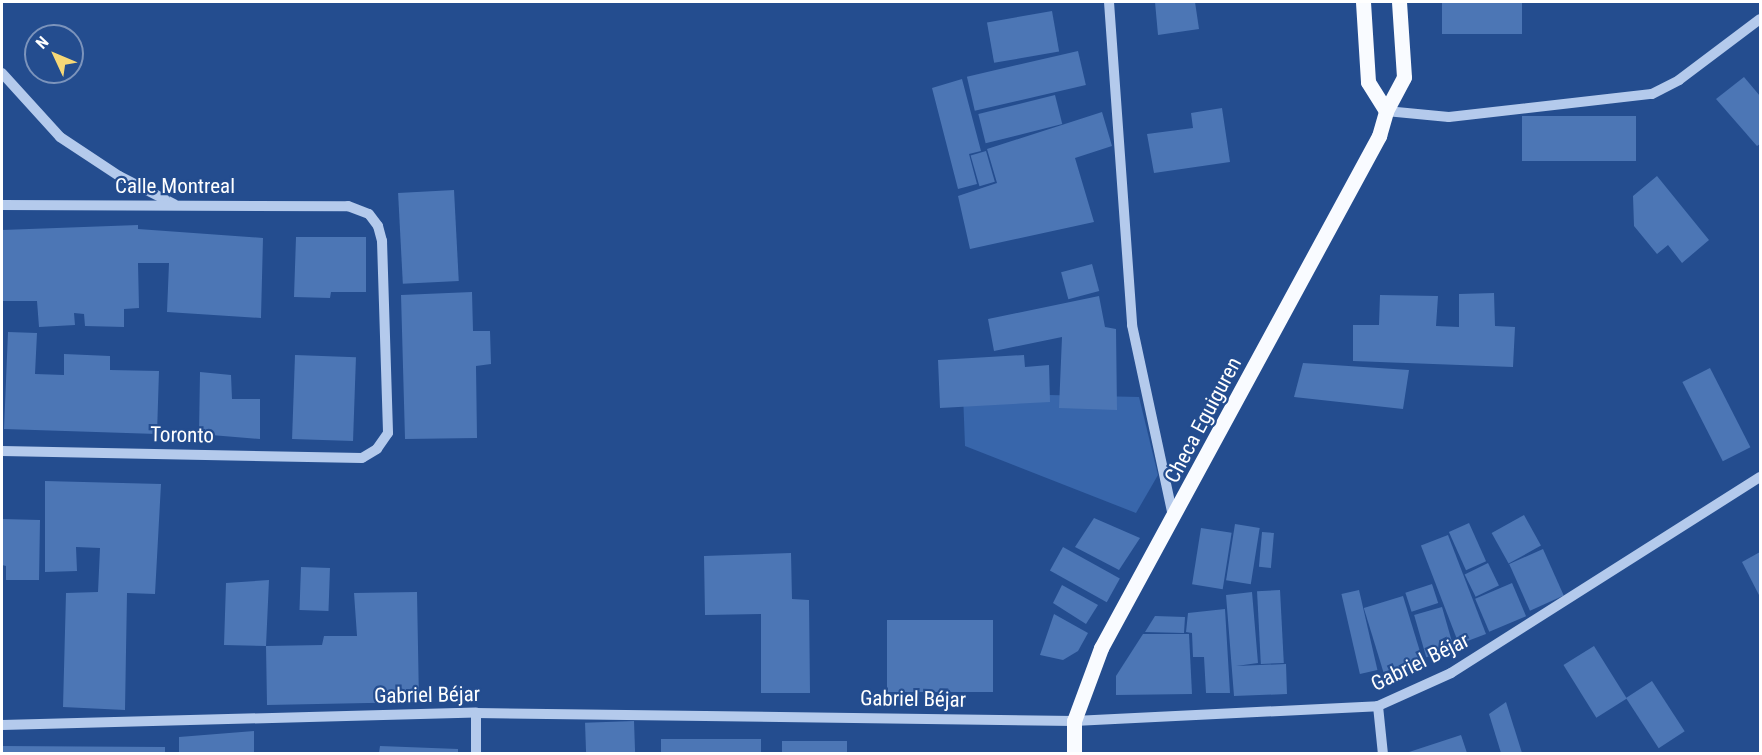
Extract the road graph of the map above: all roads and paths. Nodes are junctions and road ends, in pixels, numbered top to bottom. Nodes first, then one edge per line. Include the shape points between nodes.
1 (1109, 2) edge
2 (1363, 2) edge
3 (1400, 2) edge
4 (1761, 19) edge
5 (2, 74) edge
6 (1386, 111) junction
7 (2, 205) edge
8 (178, 206) junction
9 (2, 451) edge
10 (362, 458) joint
11 (1761, 477) edge
12 (1174, 520) junction
13 (1378, 706) junction
14 (476, 712) junction
15 (1074, 721) junction
16 (2, 725) edge
17 (476, 753) edge
18 (1074, 753) edge
19 (1383, 753) edge

1 - 12 street via 1132,325
2 - 6 main road via 1368,82
3 - 6 main road, Checa Eguiguren via 1404,77
4 - 6 street via 1679,80 1652,94 1449,117
5 - 8 street via 60,137 119,176
6 - 12 main road, Checa Eguiguren via 1379,136
7 - 8 street, Calle Montreal
8 - 10 street, Calle Montreal via 348,206 369,214 378,226 382,241 388,433 377,449
9 - 10 street, Toronto
11 - 13 street, Gabriel Béjar via 1451,673
12 - 15 main road, Checa Eguiguren via 1101,648
13 - 15 street, Gabriel Béjar
13 - 19 street
14 - 15 street, Gabriel Béjar
14 - 16 street, Gabriel Béjar
14 - 17 street
15 - 18 main road, Checa Eguiguren

